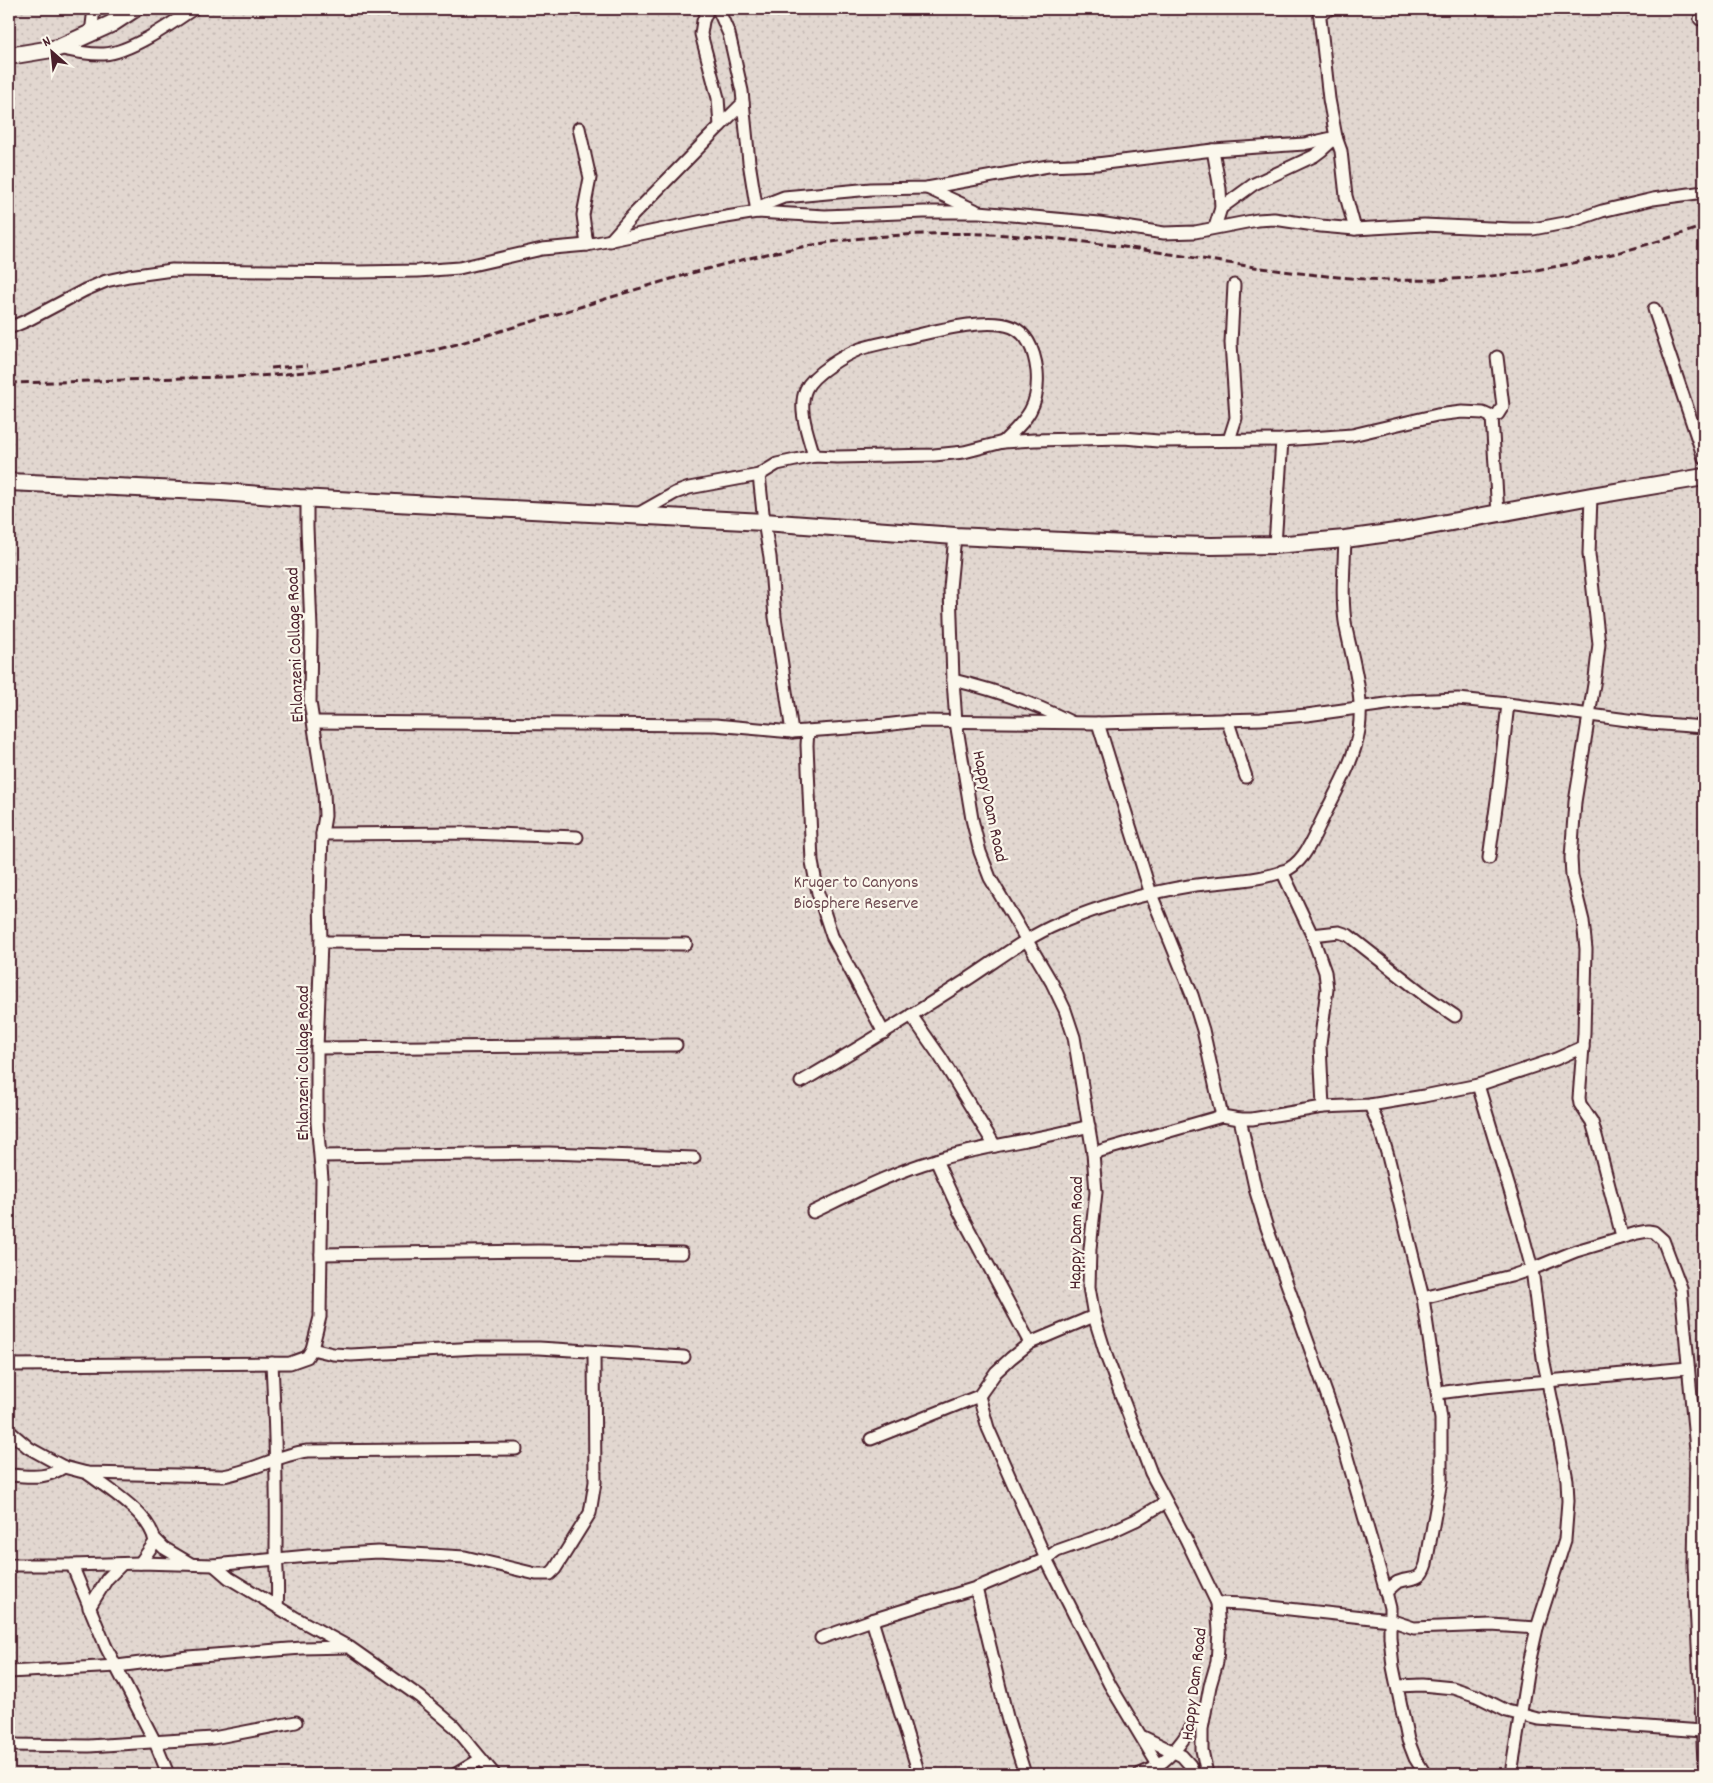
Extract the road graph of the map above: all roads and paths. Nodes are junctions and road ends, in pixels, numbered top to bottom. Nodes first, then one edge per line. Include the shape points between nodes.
1 (94, 9) edge
2 (134, 9) edge
3 (193, 9) edge
4 (708, 9) edge
5 (718, 9) edge
6 (1330, 9) edge
7 (1319, 12) edge
8 (92, 33) junction
9 (58, 48) junction
10 (9, 56) edge
11 (743, 104) junction
12 (720, 126) junction
13 (579, 128) dead end
14 (1336, 136) junction
15 (1213, 150) junction
16 (927, 188) junction
17 (1704, 192) edge
18 (1221, 208) junction
19 (756, 210) junction
20 (979, 212) junction
21 (1215, 227) junction
22 (1355, 229) junction
23 (610, 241) junction
24 (587, 245) junction
25 (1234, 285) dead end
26 (1654, 309) dead end
27 (9, 328) edge
28 (1497, 356) dead end
29 (1492, 418) junction
30 (1229, 440) junction
31 (1282, 440) junction
32 (1003, 442) junction
33 (814, 456) junction
34 (1704, 458) edge
35 (759, 475) junction
36 (1704, 477) edge
37 (9, 482) edge
38 (1592, 496) junction
39 (307, 498) junction
40 (1498, 514) junction
41 (633, 517) junction
42 (764, 522) junction
43 (955, 536) junction
44 (1345, 539) junction
45 (1276, 544) junction
46 (953, 680) junction
47 (1508, 704) junction
48 (1361, 708) junction
49 (1590, 715) junction
50 (1227, 718) junction
51 (314, 722) junction
52 (956, 722) junction
53 (1074, 723) junction
54 (1098, 724) junction
55 (1704, 727) edge
56 (808, 731) junction
57 (792, 732) junction
58 (1246, 777) dead end
59 (322, 834) junction
60 (577, 837) dead end
61 (1489, 858) dead end
62 (1282, 872) junction
63 (1152, 894) junction
64 (1312, 936) junction
65 (1027, 940) junction
66 (321, 942) junction
67 (686, 944) dead end
68 (911, 1015) junction
69 (1455, 1016) dead end
70 (884, 1033) junction
71 (676, 1045) dead end
72 (1583, 1047) junction
73 (317, 1048) junction
74 (801, 1082) dead end
75 (1478, 1085) junction
76 (1370, 1105) junction
77 (1323, 1107) junction
78 (1222, 1116) junction
79 (1240, 1120) junction
80 (1089, 1126) junction
81 (995, 1146) junction
82 (1093, 1153) junction
83 (321, 1156) junction
84 (694, 1158) dead end
85 (936, 1160) junction
86 (813, 1212) dead end
87 (1622, 1236) junction
88 (682, 1253) dead end
89 (320, 1254) junction
90 (1532, 1269) junction
91 (1422, 1298) junction
92 (1094, 1316) junction
93 (1030, 1342) junction
94 (312, 1349) junction
95 (594, 1352) junction
96 (684, 1357) dead end
97 (272, 1363) junction
98 (9, 1365) edge
99 (1688, 1368) junction
100 (1548, 1381) junction
101 (1438, 1393) junction
102 (979, 1396) junction
103 (9, 1431) edge
104 (871, 1439) dead end
105 (516, 1449) dead end
106 (277, 1460) junction
107 (64, 1467) junction
108 (87, 1474) junction
109 (9, 1475) edge
110 (1166, 1502) junction
111 (155, 1540) junction
112 (276, 1559) junction
113 (1046, 1559) junction
114 (140, 1563) junction
115 (122, 1564) junction
116 (192, 1564) junction
117 (9, 1565) edge
118 (72, 1565) junction
119 (214, 1565) junction
120 (976, 1588) junction
121 (1386, 1592) junction
122 (1217, 1603) junction
123 (277, 1606) junction
124 (89, 1608) junction
125 (872, 1620) junction
126 (1390, 1620) junction
127 (1537, 1628) junction
128 (821, 1638) dead end
129 (349, 1647) junction
130 (117, 1666) junction
131 (9, 1672) edge
132 (1397, 1686) junction
133 (1206, 1706) junction
134 (1520, 1714) junction
135 (296, 1722) dead end
136 (1702, 1732) junction
137 (1142, 1736) junction
138 (155, 1742) junction
139 (9, 1745) edge
140 (1172, 1752) junction
141 (481, 1758) junction
142 (1704, 1762) edge
143 (1158, 1765) junction
144 (168, 1774) edge
145 (456, 1774) edge
146 (494, 1774) edge
147 (919, 1774) edge
148 (1026, 1774) edge
149 (1140, 1774) edge
150 (1194, 1774) edge
151 (1207, 1774) edge
152 (1425, 1774) edge
153 (1512, 1774) edge

1 - 8 street
2 - 8 street
3 - 9 street via 152,35 109,54
4 - 12 street via 701,34 718,98
5 - 11 street via 734,51
6 - 7 street
7 - 14 street
8 - 9 street
9 - 10 street
11 - 12 street
11 - 19 street
12 - 23 street
13 - 24 street via 590,178 583,216
14 - 15 street via 1304,144
14 - 18 street via 1314,156 1254,184
14 - 22 street
15 - 16 street via 1097,164 1048,166
15 - 18 street
16 - 19 street via 870,189 784,197
16 - 20 street
17 - 22 street via 1653,199 1541,228 1424,225
18 - 21 street
19 - 20 street via 825,216
19 - 23 street
20 - 21 street via 1164,233 1189,233
21 - 22 street via 1274,219
23 - 24 street
24 - 27 street via 542,249 459,268 418,271 172,270 129,276 84,290
25 - 30 street via 1231,343 1236,418
26 - 34 street
28 - 29 street via 1503,406
29 - 31 street via 1474,412 1454,413 1352,435
29 - 40 street
30 - 31 street
30 - 32 street via 1124,438
31 - 45 street
32 - 33 street via 964,452 934,455
32 - 33 street via 1026,420 1034,406 1037,393 1034,352 1021,333 1012,327 977,324 860,349 838,360 814,379 806,389 803,401
33 - 35 street via 778,464
35 - 41 street via 689,488
35 - 42 street
36 - 38 street
37 - 39 street
38 - 40 street
38 - 49 street via 1589,554 1598,644
39 - 41 street
39 - 51 street, Ehlanzeni Collage Road via 310,702
40 - 44 street
41 - 42 street
42 - 43 street
42 - 57 street
43 - 45 street via 1127,544
43 - 46 street, Happy Dam Road via 950,588
44 - 45 street
44 - 48 street via 1346,628
46 - 52 street, Happy Dam Road
46 - 53 street via 1025,700
47 - 48 street via 1458,699
47 - 49 street
47 - 61 street
48 - 50 street via 1261,719
48 - 62 street via 1356,744 1348,768 1303,857
49 - 55 street
49 - 72 street via 1571,858 1586,949
50 - 54 street
50 - 58 street
51 - 57 street via 715,725
51 - 59 street, Ehlanzeni Collage Road via 324,792
52 - 53 street
52 - 56 street via 918,721
52 - 65 street, Happy Dam Road via 980,852 990,878
53 - 54 street
54 - 63 street
56 - 57 street
56 - 70 street via 812,862 818,893 832,936
59 - 60 street via 470,833
59 - 66 street, Ehlanzeni Collage Road
62 - 63 street
62 - 64 street
63 - 65 street via 1093,910
63 - 78 street via 1195,1004
64 - 69 street via 1339,932 1348,935
64 - 77 street via 1327,989 1320,1045
65 - 68 street
65 - 80 street, Happy Dam Road via 1065,1010 1074,1037
66 - 67 street
66 - 73 street, Ehlanzeni Collage Road
68 - 70 street
68 - 81 street
70 - 74 street
71 - 73 street
72 - 75 street
72 - 87 street via 1580,1104 1592,1122
73 - 83 street, Ehlanzeni Collage Road via 316,1122
75 - 76 street
75 - 90 street
76 - 77 street
76 - 91 street via 1388,1156
77 - 79 street
78 - 79 street
78 - 82 street
79 - 121 street via 1258,1201 1338,1426
80 - 81 street
80 - 82 street, Happy Dam Road
81 - 85 street
82 - 92 street, Happy Dam Road via 1096,1192 1089,1287
83 - 84 street via 549,1152
83 - 89 street, Ehlanzeni Collage Road
85 - 86 street via 902,1171
85 - 93 street via 959,1211
87 - 90 street
87 - 99 street via 1648,1230 1663,1240 1681,1288
88 - 89 street
89 - 94 street, Ehlanzeni Collage Road via 320,1317
90 - 91 street
90 - 100 street
91 - 101 street
92 - 93 street
92 - 110 street, Happy Dam Road via 1150,1473
93 - 102 street via 996,1372
94 - 95 street via 351,1355 477,1348
94 - 97 street via 307,1357 298,1361
95 - 96 street
95 - 112 street via 593,1500 590,1513 550,1574 543,1576 465,1557 438,1554 378,1552
97 - 98 street
97 - 106 street
99 - 100 street
99 - 136 street via 1696,1450 1694,1566
100 - 101 street
100 - 127 street via 1567,1480 1568,1517 1565,1540
101 - 121 street via 1441,1481 1426,1564 1418,1577 1399,1582
102 - 104 street
102 - 113 street via 988,1428
103 - 107 street via 29,1448
105 - 106 street via 307,1451
106 - 108 street via 223,1476
106 - 112 street
107 - 108 street
107 - 109 street via 46,1476
108 - 111 street via 135,1510
110 - 113 street via 1136,1520 1057,1551
110 - 122 street, Happy Dam Road
111 - 114 street
111 - 116 street
112 - 119 street
112 - 123 street
113 - 120 street
113 - 137 street via 1110,1685
114 - 115 street
114 - 116 street
115 - 118 street
115 - 124 street
116 - 119 street
117 - 118 street
118 - 124 street
119 - 123 street via 229,1578
120 - 125 street
120 - 148 street via 1007,1717
121 - 126 street
122 - 126 street
122 - 133 street, Happy Dam Road via 1220,1631
123 - 129 street
124 - 130 street
125 - 128 street
125 - 147 street
126 - 127 street via 1414,1628 1491,1625
126 - 132 street
127 - 134 street
129 - 130 street via 283,1649
129 - 141 street via 435,1709
130 - 131 street
130 - 138 street
132 - 134 street via 1453,1688
132 - 152 street via 1408,1740 1414,1758
133 - 140 street
133 - 151 street, Happy Dam Road via 1202,1750
134 - 136 street via 1538,1719
134 - 153 street
135 - 138 street via 213,1738
136 - 142 street
137 - 140 street
137 - 143 street
138 - 139 street via 88,1746
138 - 144 street
140 - 143 street
140 - 150 street via 1186,1760
141 - 145 street
141 - 146 street
143 - 149 street

